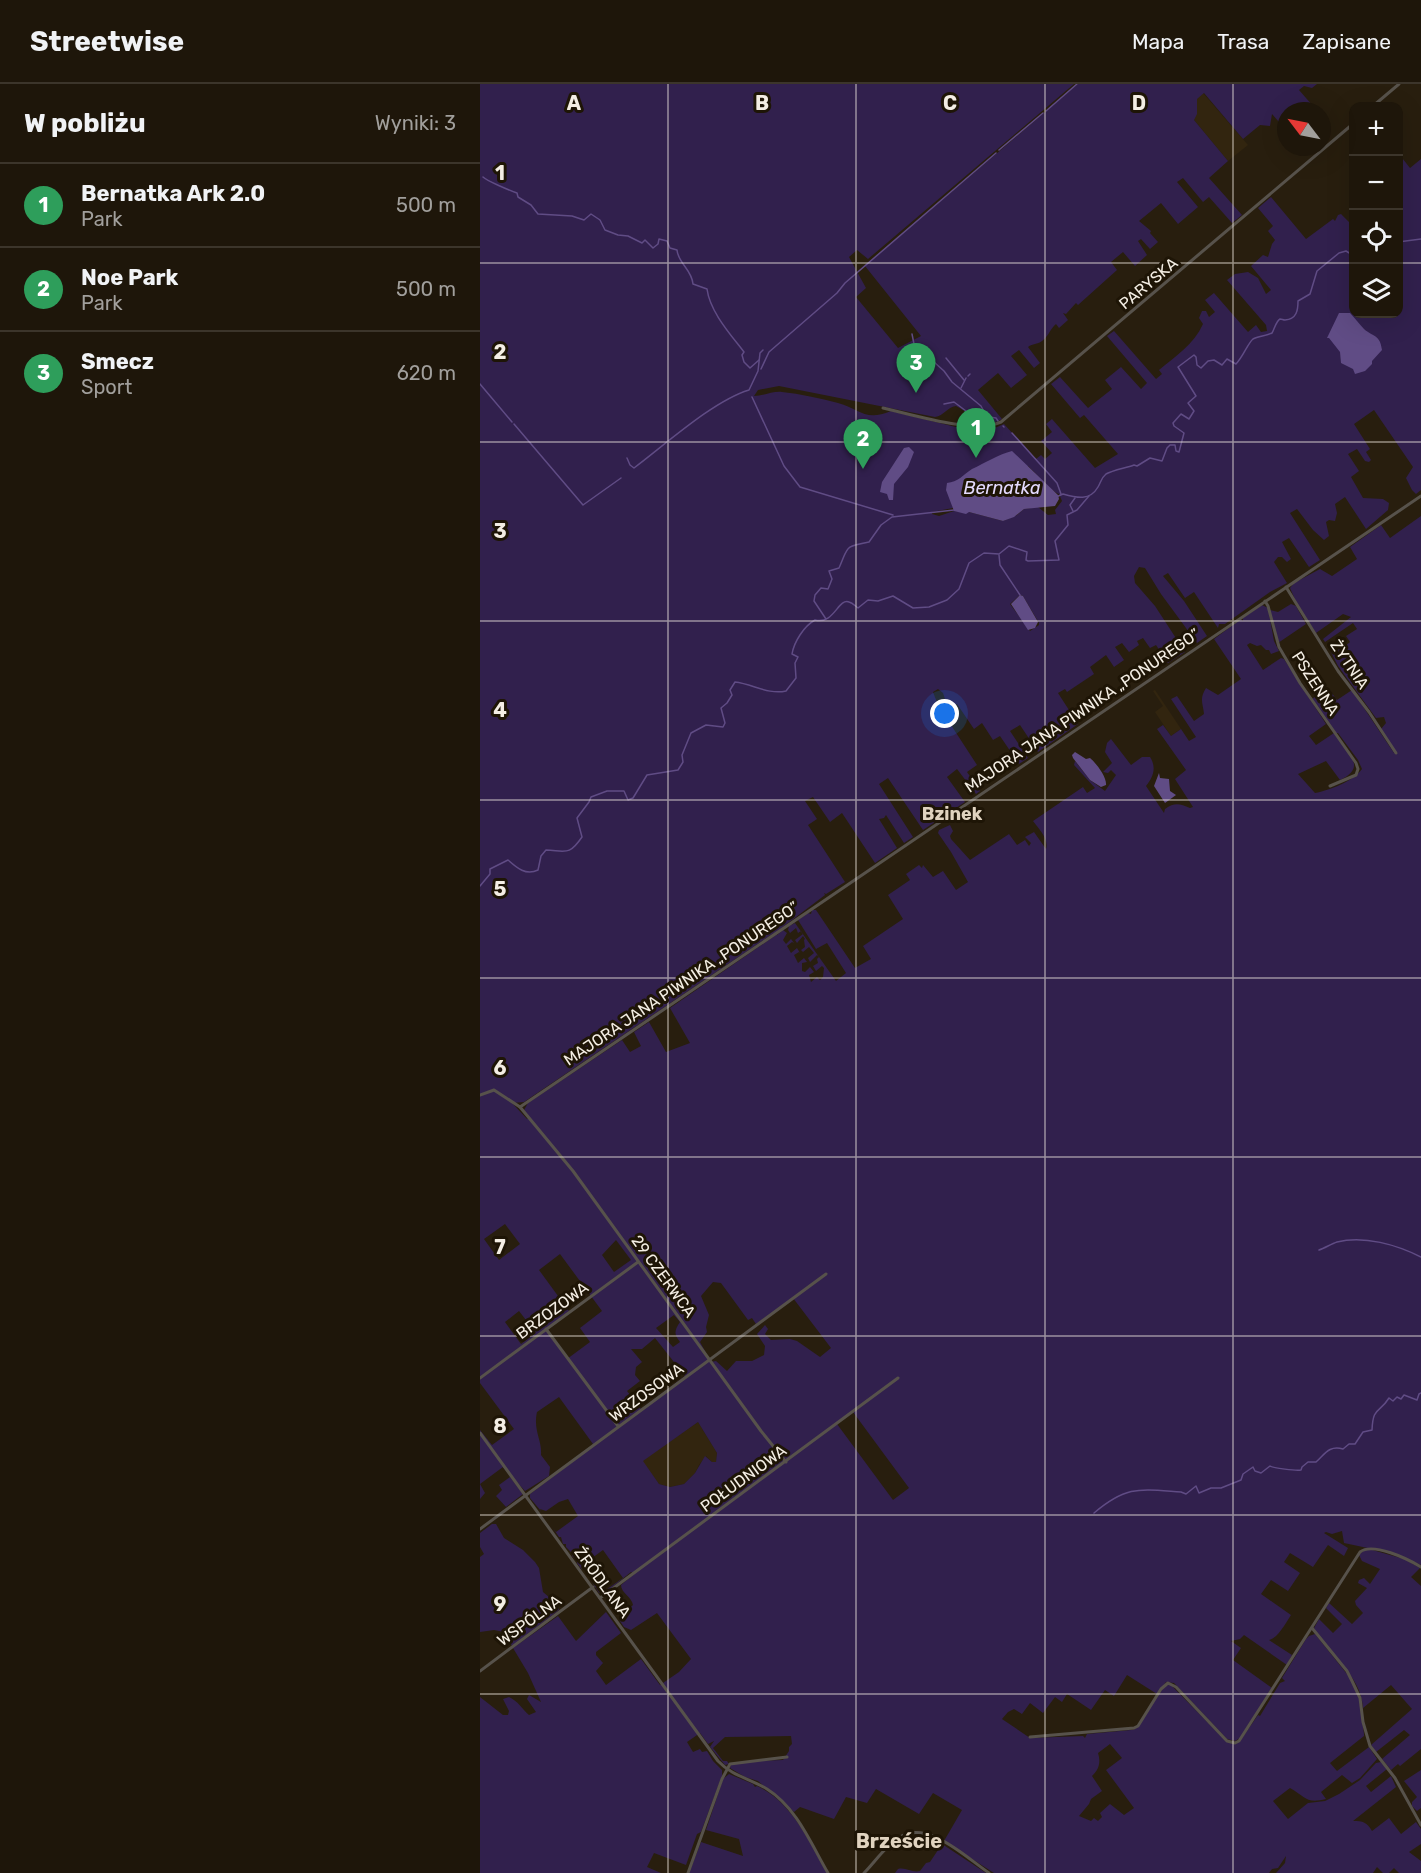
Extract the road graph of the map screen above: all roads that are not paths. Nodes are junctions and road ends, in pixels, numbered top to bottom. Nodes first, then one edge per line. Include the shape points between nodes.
1 (1399, 84) edge
2 (1378, 102) edge
3 (1349, 126) edge
4 (883, 408) dead end
5 (1421, 496) edge
6 (1286, 587) junction
7 (1265, 601) junction
8 (1396, 753) dead end
9 (1330, 786) dead end
10 (480, 1095) edge
11 (520, 1107) junction
12 (639, 1262) junction
13 (826, 1274) dead end
14 (546, 1329) junction
15 (710, 1360) junction
16 (480, 1377) edge
17 (898, 1378) dead end
18 (618, 1427) junction
19 (480, 1433) edge
20 (786, 1462) junction
21 (525, 1495) junction
22 (480, 1529) edge
23 (1421, 1566) edge
24 (593, 1587) junction
25 (600, 1598) junction
26 (1312, 1628) junction
27 (480, 1671) edge
28 (1030, 1737) dead end
29 (787, 1757) dead end
30 (727, 1769) junction
31 (1421, 1825) edge
32 (688, 1873) edge
33 (828, 1873) edge
34 (864, 1873) edge
35 (989, 1873) edge

1 - 2 street
3 - 4 street, PARYSKA via 1005,420 980,427
5 - 6 street, MAJORA JANA PIWNIKA „PONUREGO”
6 - 7 street, MAJORA JANA PIWNIKA „PONUREGO”
6 - 8 street, ŻYTNIA via 1338,671
7 - 9 street, PSZENNA via 1279,647 1356,763 1353,776
7 - 11 street, MAJORA JANA PIWNIKA „PONUREGO”
10 - 11 street, 29 CZERWCA via 494,1090
11 - 12 street, 29 CZERWCA via 573,1171
12 - 14 street, BRZOZOWA
12 - 15 street, 29 CZERWCA
13 - 15 street, WRZOSOWA
14 - 16 street, BRZOZOWA
14 - 18 street
15 - 18 street, WRZOSOWA
15 - 20 street, 29 CZERWCA
17 - 20 street, POŁUDNIOWA
18 - 21 street, WRZOSOWA
19 - 21 street, ŹRÓDLANA
20 - 25 street, POŁUDNIOWA
21 - 22 street, WRZOSOWA
21 - 24 street, ŹRÓDLANA
23 - 26 street via 1393,1554 1364,1549
24 - 25 street, ŹRÓDLANA
24 - 27 street, WSPÓLNA
25 - 30 street, ŹRÓDLANA
26 - 28 street via 1235,1743 1227,1741 1168,1683 1134,1728
26 - 31 street via 1347,1671 1360,1698 1370,1746 1395,1778
29 - 30 street via 732,1762
30 - 32 street
30 - 33 street via 781,1800 800,1822
34 - 35 street via 898,1838 915,1832 933,1835

